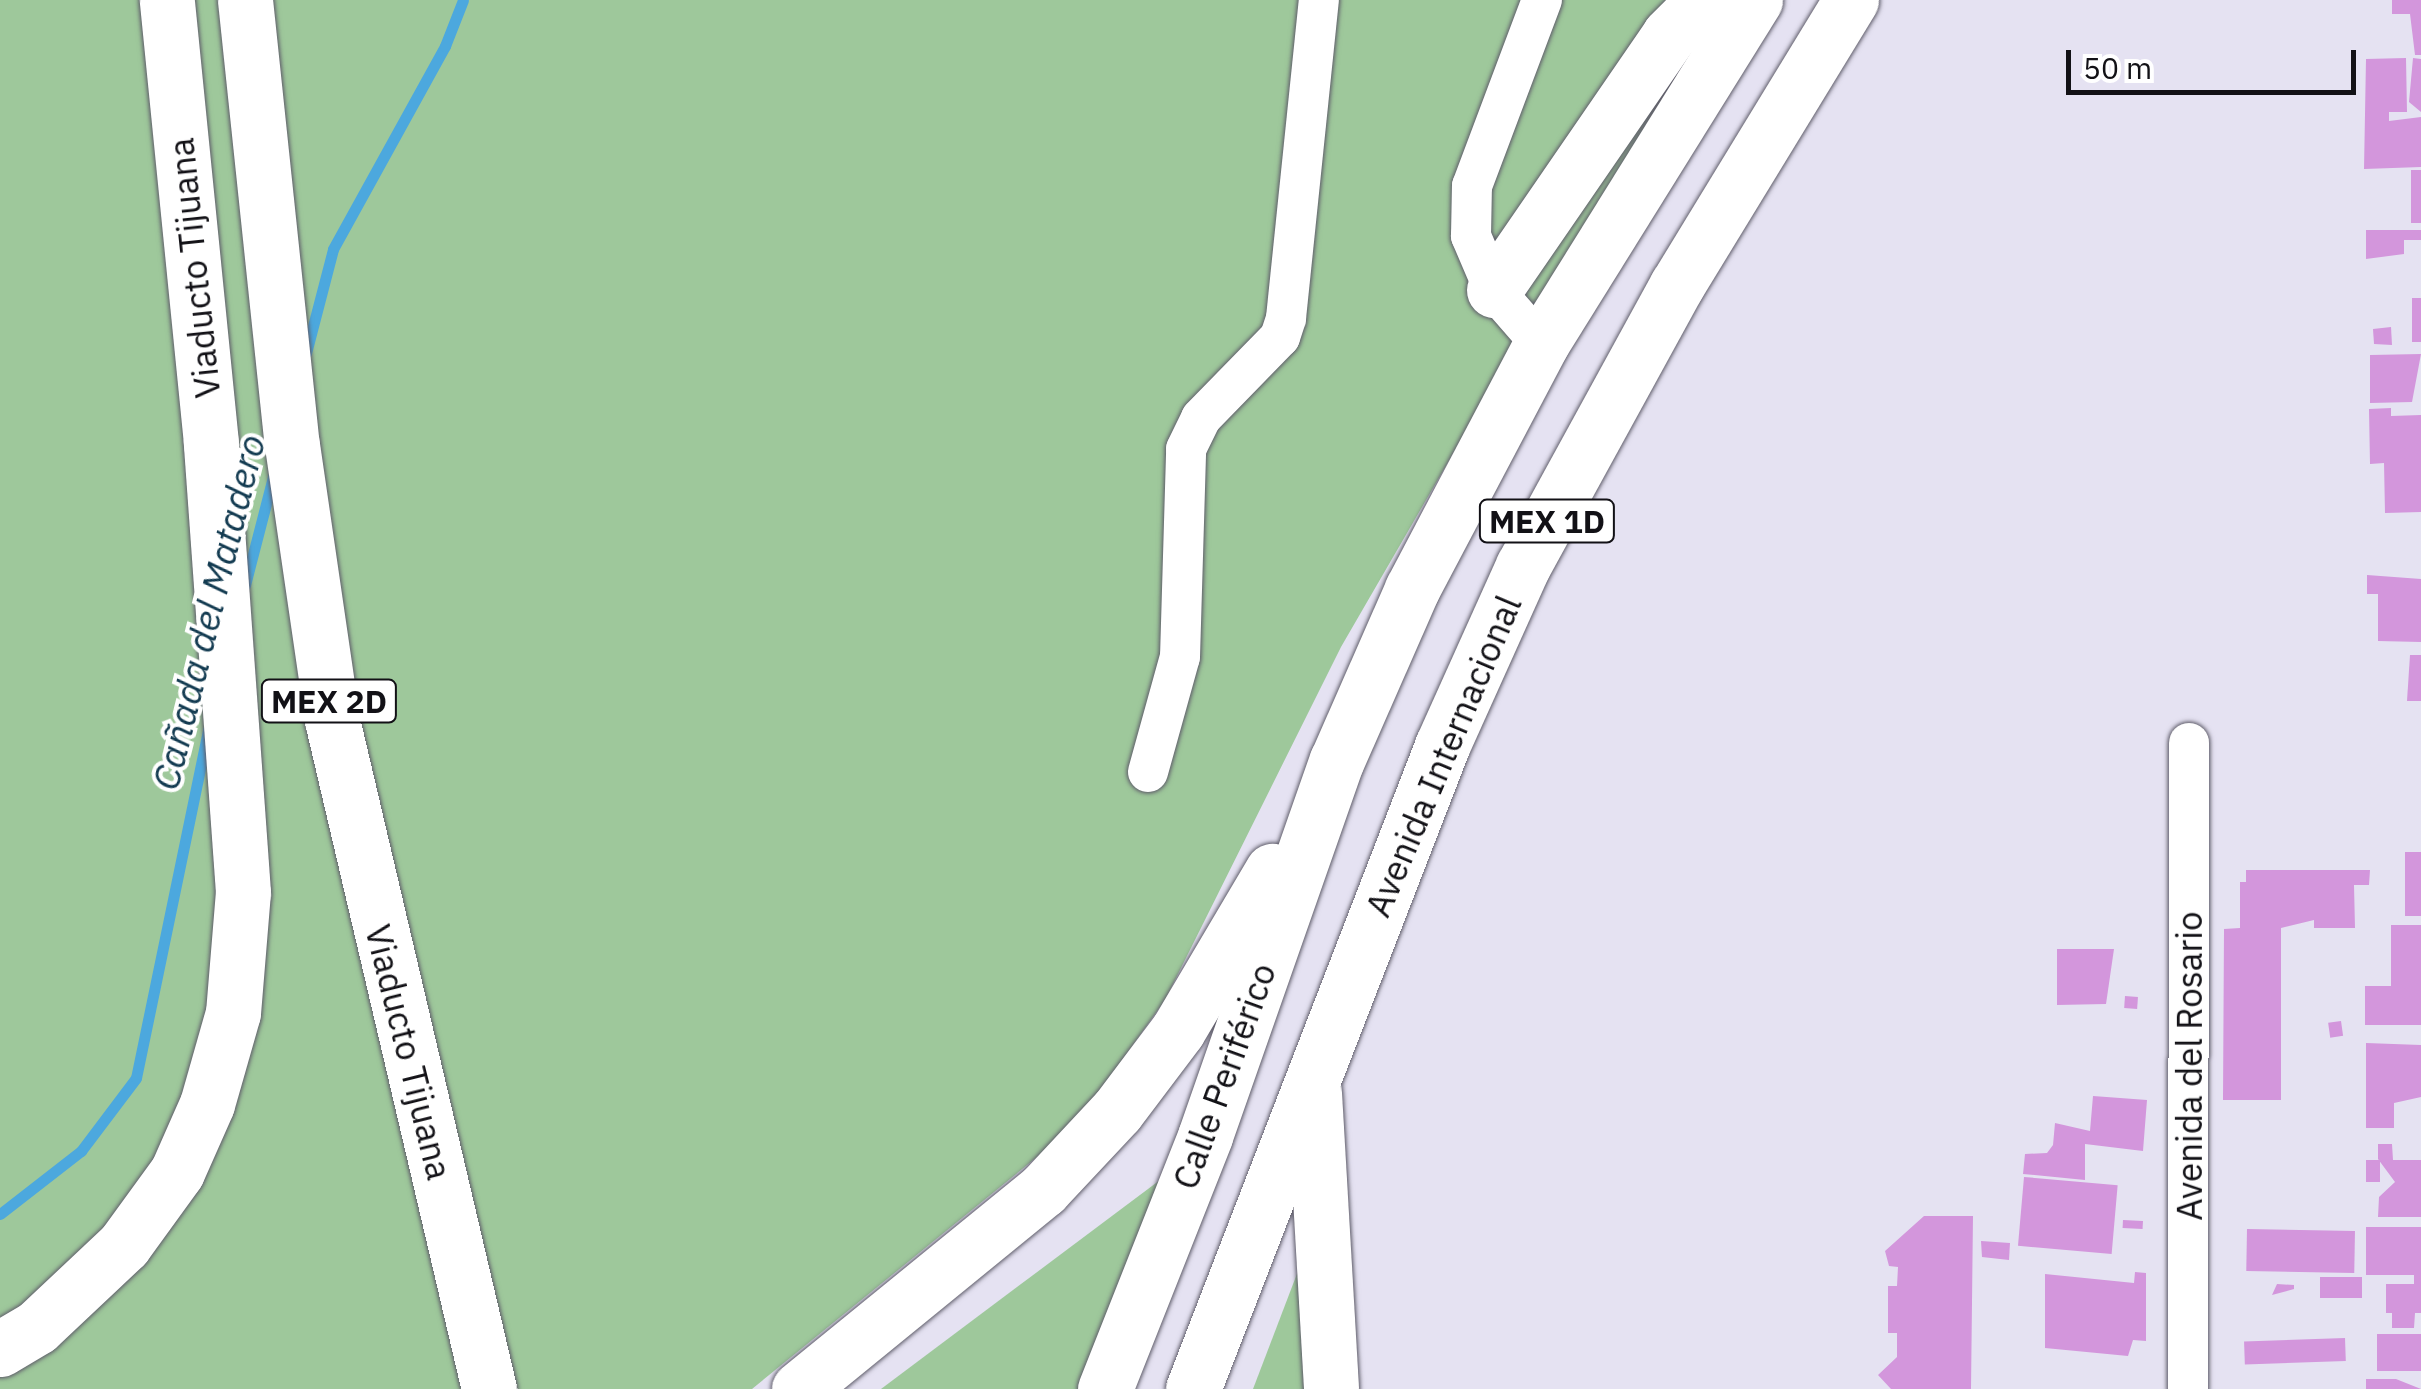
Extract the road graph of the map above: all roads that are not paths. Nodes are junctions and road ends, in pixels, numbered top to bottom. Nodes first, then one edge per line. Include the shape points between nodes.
1 (168, 0) edge
2 (245, 0) edge
3 (1318, 0) edge
4 (1542, 0) edge
5 (1704, 0) edge
6 (1755, 0) edge
7 (1851, 0) edge
8 (1494, 290) junction
9 (1541, 344) junction
10 (2189, 743) dead end
11 (1337, 760) junction
12 (1148, 772) dead end
13 (1312, 1076) junction
14 (0, 1350) edge
15 (489, 1389) edge
16 (799, 1389) edge
17 (1105, 1389) edge
18 (1193, 1389) edge
19 (1332, 1389) edge
20 (2188, 1389) edge

1 - 14 highway, Viaducto Tijuana / MEX 2D via 211,443 241,856 233,1013 207,1104 177,1172 124,1245 36,1327
2 - 15 highway, Viaducto Tijuana / MEX 2D via 292,445 332,720
3 - 12 street via 1286,318 1280,337 1201,418 1186,449 1180,657
4 - 8 street via 1472,186 1471,236
5 - 8 highway via 1670,36
6 - 9 highway, MEX 1D
7 - 13 highway, Avenida Internacional / MEX 1D via 1676,285 1524,566 1442,746
8 - 9 street
9 - 11 highway, MEX 1D via 1412,589
10 - 20 street, Avenida del Rosario
11 - 16 highway, MEX 1D via 1178,1030 1117,1111 1044,1190
11 - 17 highway, Calle Periférico via 1205,1136
13 - 18 highway, Avenida Internacional / MEX 1D
13 - 19 highway

